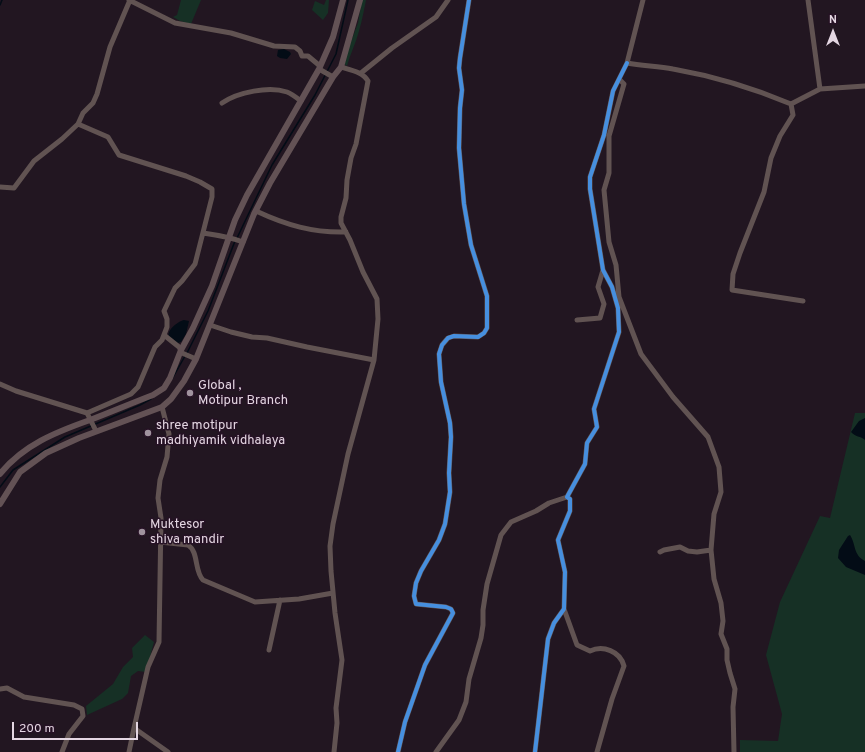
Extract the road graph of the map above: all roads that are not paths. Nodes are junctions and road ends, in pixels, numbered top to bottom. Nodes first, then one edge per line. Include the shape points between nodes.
1 (130, 0) edge
2 (342, 0) edge
3 (360, 0) edge
4 (448, 0) edge
5 (469, 0) edge
6 (643, 0) edge
7 (808, 0) edge
8 (627, 63) junction
9 (320, 67) junction
10 (341, 67) junction
11 (361, 73) junction
12 (333, 77) junction
13 (619, 79) junction
14 (865, 86) edge
15 (820, 89) junction
16 (301, 101) junction
17 (222, 103) dead end
18 (791, 104) junction
19 (78, 124) junction
20 (0, 186) edge
21 (256, 211) junction
22 (346, 232) junction
23 (203, 233) junction
24 (230, 237) junction
25 (243, 242) junction
26 (603, 270) junction
27 (803, 301) dead end
28 (576, 320) dead end
29 (210, 325) junction
30 (164, 335) junction
31 (182, 351) junction
32 (193, 358) junction
33 (374, 360) junction
34 (0, 384) edge
35 (162, 407) junction
36 (87, 413) junction
37 (91, 421) junction
38 (95, 430) junction
39 (0, 474) edge
40 (567, 497) junction
41 (0, 504) edge
42 (160, 542) junction
43 (711, 550) junction
44 (660, 552) dead end
45 (333, 593) junction
46 (280, 600) junction
47 (564, 609) junction
48 (269, 650) dead end
49 (0, 689) edge
50 (134, 728) junction
51 (62, 752) edge
52 (129, 752) edge
53 (168, 752) edge
54 (334, 752) edge
55 (398, 752) edge
56 (436, 752) edge
57 (535, 752) edge
58 (597, 752) edge
59 (734, 752) edge

1 - 9 street via 175,23 274,46 295,47 302,56 308,56
1 - 19 street via 110,47 97,94
2 - 9 main road via 333,36
3 - 10 main road
4 - 11 street via 436,17
5 - 55 street via 459,68 462,90 459,152 472,251 487,296 486,328 478,337 448,338 439,354 441,382 450,423 450,492 445,524 421,571 414,596 416,604 446,607 453,613 425,665
6 - 8 street
7 - 15 street
8 - 13 street
8 - 18 street via 672,68 724,80
9 - 12 street
9 - 16 main road
10 - 11 street
10 - 12 main road
11 - 22 street via 368,81 341,217
12 - 21 main road
13 - 26 street via 613,91 604,135 590,177
13 - 43 street via 624,84 609,136 609,173 604,190 609,242 616,265 619,297 640,354 708,437 719,467 721,492 714,514
14 - 15 street
15 - 18 street
16 - 17 street via 288,92 267,89 238,95
16 - 24 main road via 247,195
18 - 27 street via 793,115 780,136 771,158 764,192 735,267 732,290
19 - 20 street via 34,161 14,188
19 - 23 street via 108,137 119,154 186,176 211,188 212,197
21 - 22 street via 299,228
21 - 25 main road
22 - 33 street via 377,299
23 - 24 street
23 - 30 street via 194,264 175,288 164,311 168,327
24 - 25 street
24 - 31 main road via 212,286
25 - 29 main road
26 - 28 street via 598,287 604,304 600,318
26 - 40 street via 612,287 618,308 619,332 594,409 597,428 587,443 585,464
29 - 32 main road
29 - 33 street via 252,337
30 - 31 street
30 - 36 street via 155,347 138,387 131,394
31 - 32 street
31 - 37 main road via 164,388
32 - 35 main road via 184,381
33 - 45 street via 355,425 333,524 330,546
34 - 36 street
35 - 38 main road
35 - 42 street via 169,434 158,498 161,518
36 - 37 street
37 - 38 street
37 - 39 main road via 51,434 27,449
38 - 41 main road via 46,453 20,472
40 - 47 street via 570,499 570,511 558,540 565,572
40 - 56 street via 511,522 501,535 487,584 483,625 469,679 466,702 460,720
42 - 46 street via 180,543 191,547 203,580 255,602
42 - 50 street via 159,642 148,667
43 - 44 street via 697,552 680,547
43 - 59 street via 714,579 722,609 721,634 727,649 727,660 735,689
45 - 46 street
45 - 54 street via 342,660
46 - 48 street
47 - 57 street via 554,623 548,640
47 - 58 street via 577,645 590,651 603,648 617,654 624,666
49 - 51 street via 7,688 24,697 74,705 82,709 83,716 69,734
50 - 52 street
50 - 53 street

